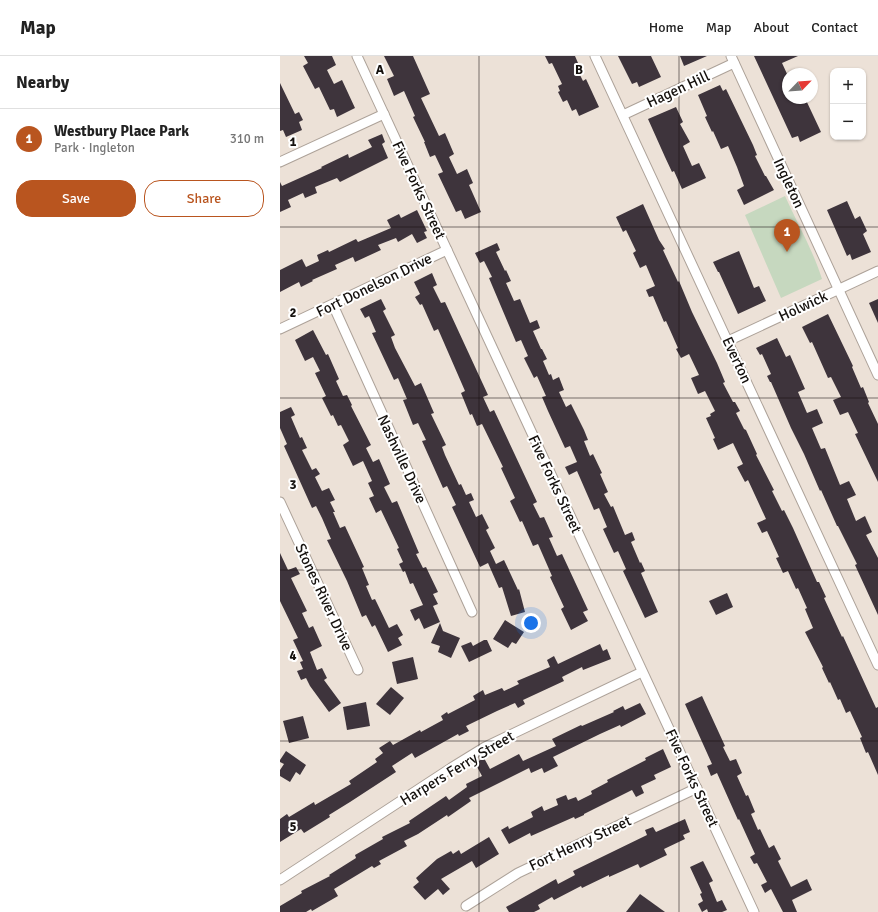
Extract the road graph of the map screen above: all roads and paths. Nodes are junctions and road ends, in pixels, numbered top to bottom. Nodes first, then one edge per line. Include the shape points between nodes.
1 (357, 56) edge
2 (596, 56) edge
3 (732, 60) edge
4 (384, 114) junction
5 (623, 115) junction
6 (280, 162) edge
7 (447, 250) junction
8 (878, 271) edge
9 (838, 290) junction
10 (332, 305) junction
11 (280, 329) edge
12 (728, 341) junction
13 (878, 375) edge
14 (280, 502) edge
15 (472, 612) dead end
16 (878, 665) edge
17 (358, 670) dead end
18 (642, 672) junction
19 (697, 788) junction
20 (280, 880) edge
21 (466, 906) dead end
22 (754, 912) edge

1 - 4 street, Five Forks Street
2 - 5 street, Everton
3 - 5 street, Hagen Hill
3 - 9 street, Ingleton
4 - 6 street
4 - 7 street, Five Forks Street
5 - 12 street, Everton
7 - 10 street, Fort Donelson Drive
7 - 18 street, Five Forks Street
8 - 9 street, Holwick
9 - 12 street, Holwick
9 - 13 street, Ingleton
10 - 11 street, Fort Donelson Drive
10 - 15 street, Nashville Drive
12 - 16 street, Everton
14 - 17 street, Stones River Drive
18 - 19 street, Five Forks Street
18 - 20 street, Harpers Ferry Street via 485,747
19 - 21 street, Fort Henry Street via 518,873
19 - 22 street, Five Forks Street

